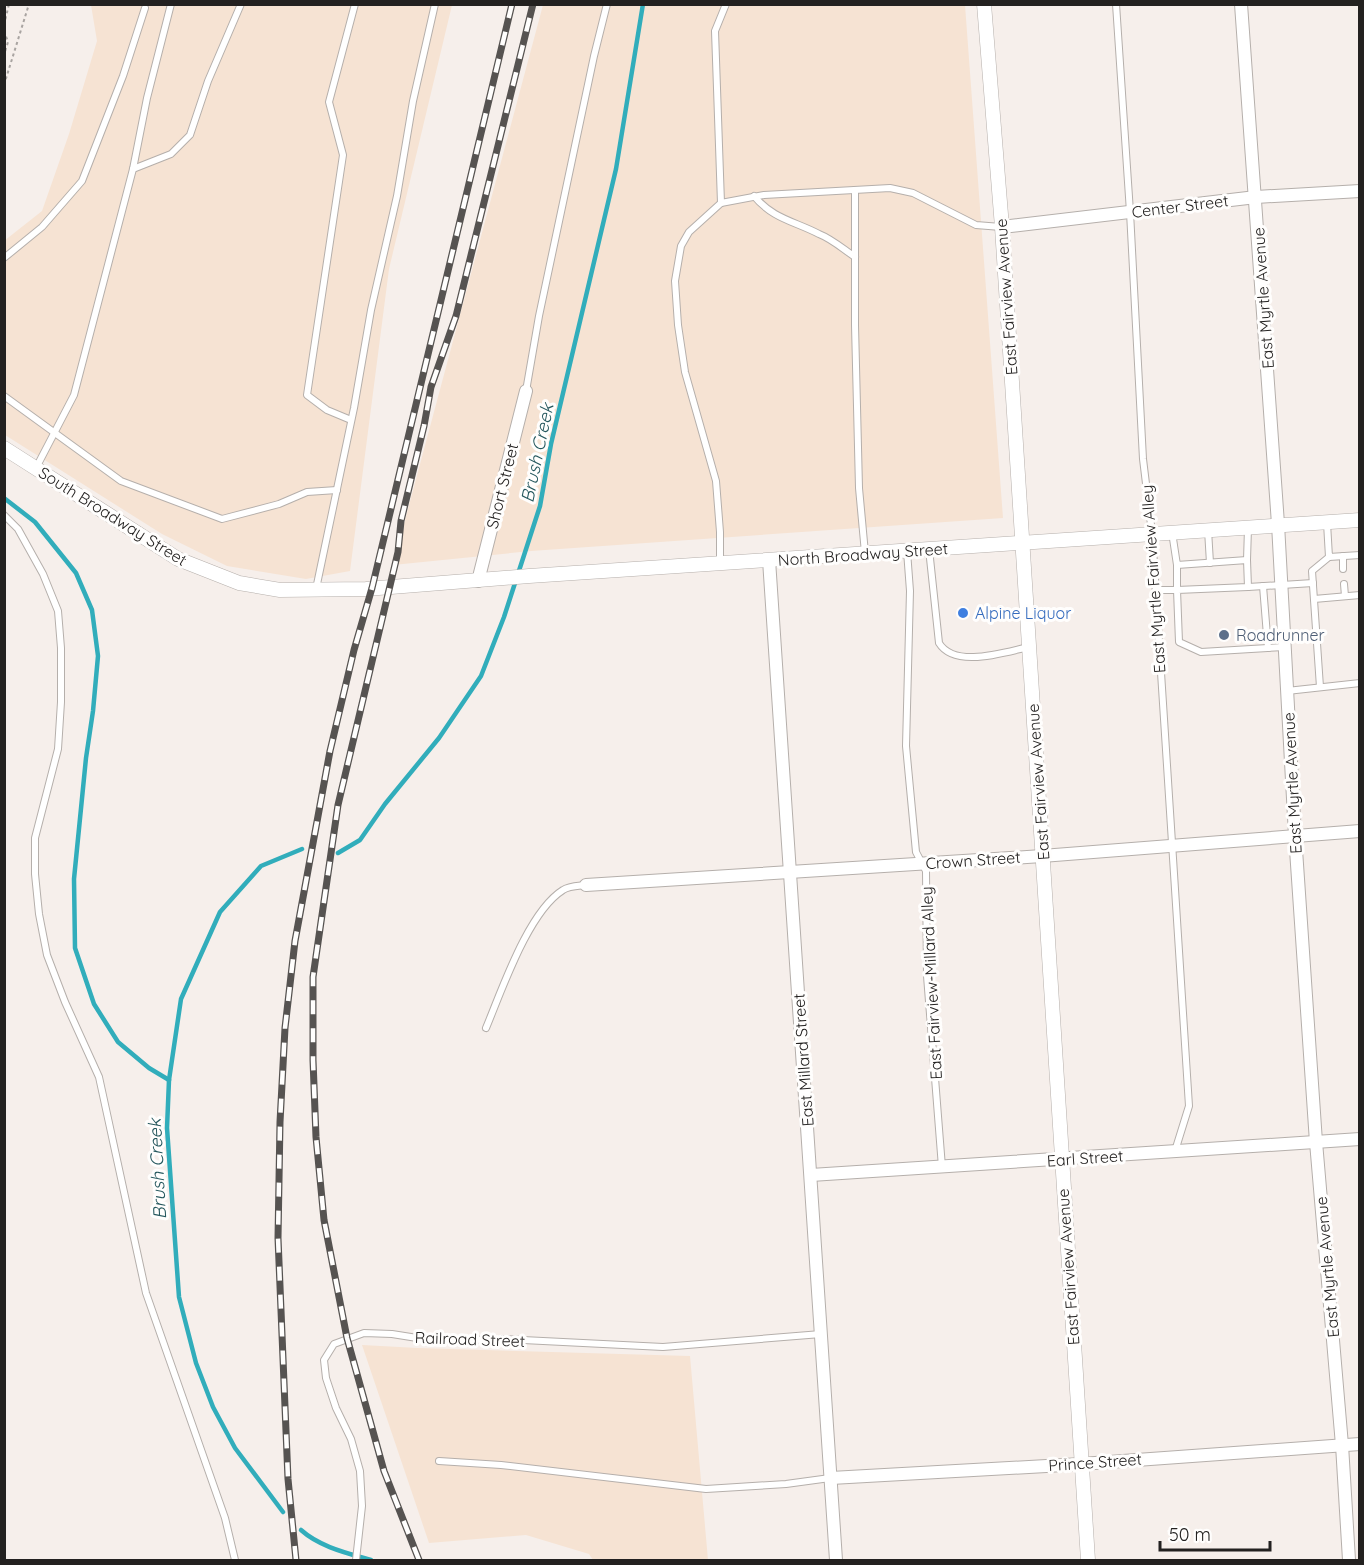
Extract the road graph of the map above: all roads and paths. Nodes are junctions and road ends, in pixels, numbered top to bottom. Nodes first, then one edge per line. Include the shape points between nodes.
1 (9, 4) edge
2 (29, 4) edge
3 (171, 4) edge
4 (242, 4) edge
5 (355, 4) edge
6 (435, 4) edge
7 (607, 4) edge
8 (726, 4) edge
9 (984, 4) edge
10 (1116, 4) edge
11 (1241, 4) edge
12 (145, 8) dead end
13 (4, 25) edge
14 (4, 31) edge
15 (4, 56) edge
16 (4, 85) edge
17 (133, 169) junction
18 (855, 190) junction
19 (1359, 191) edge
20 (754, 196) junction
21 (1256, 197) junction
22 (721, 203) junction
23 (1130, 212) junction
24 (1002, 227) junction
25 (855, 257) junction
26 (4, 258) edge
27 (526, 391) joint
28 (4, 396) edge
29 (351, 420) junction
30 (55, 433) junction
31 (4, 448) edge
32 (36, 468) junction
33 (337, 490) junction
34 (4, 514) edge
35 (1359, 520) edge
36 (1327, 522) junction
37 (1278, 524) junction
38 (1248, 526) junction
39 (1208, 529) junction
40 (1172, 532) junction
41 (1152, 533) junction
42 (1022, 542) junction
43 (929, 549) junction
44 (907, 550) junction
45 (865, 553) junction
46 (1359, 555) edge
47 (1342, 556) junction
48 (1329, 557) junction
49 (769, 560) junction
50 (1247, 560) junction
51 (720, 563) junction
52 (1210, 563) junction
53 (1177, 565) junction
54 (1343, 568) dead end
55 (478, 581) junction
56 (1313, 583) junction
57 (1344, 584) dead end
58 (1281, 585) junction
59 (1263, 586) junction
60 (1248, 587) junction
61 (366, 589) joint
62 (1155, 590) junction
63 (1178, 590) junction
64 (316, 591) junction
65 (1359, 595) edge
66 (1345, 596) junction
67 (1314, 598) junction
68 (1029, 647) junction
69 (1284, 647) junction
70 (1268, 648) junction
71 (1359, 683) edge
72 (1320, 687) junction
73 (1287, 691) junction
74 (1359, 831) edge
75 (1295, 835) junction
76 (1171, 845) junction
77 (1042, 856) junction
78 (923, 863) junction
79 (789, 871) junction
80 (586, 885) joint
81 (486, 1028) dead end
82 (1359, 1139) edge
83 (1316, 1142) junction
84 (1175, 1152) junction
85 (1061, 1160) junction
86 (942, 1167) junction
87 (811, 1175) junction
88 (821, 1334) junction
89 (1359, 1444) edge
90 (1342, 1445) junction
91 (440, 1461) dead end
92 (1081, 1464) junction
93 (831, 1478) junction
94 (235, 1560) edge
95 (356, 1560) edge
96 (836, 1560) edge
97 (1088, 1560) edge
98 (1349, 1560) edge

1 - 13 path
2 - 16 path
3 - 17 lane
4 - 17 lane via 208,81 190,135 171,154
5 - 29 lane via 329,102 343,155 307,395 327,410
6 - 29 lane
7 - 27 lane
8 - 22 lane via 715,31
9 - 24 street, East Fairview Avenue
10 - 23 lane, East Myrtle Fairview Alley
11 - 21 street, East Myrtle Avenue
12 - 26 lane via 82,181 42,227
14 - 15 path via 8,42
17 - 30 lane via 74,395
18 - 20 lane
18 - 24 lane via 890,188 913,193 976,225
18 - 25 lane
19 - 21 street, Center Street
20 - 22 lane
20 - 25 lane via 778,217 820,234
21 - 23 street, Center Street
21 - 37 street, East Myrtle Avenue
22 - 51 lane via 689,232 681,246 675,281 685,372 716,481
23 - 24 street, Center Street
23 - 41 lane, East Myrtle Fairview Alley via 1143,459
24 - 42 street, East Fairview Avenue
25 - 45 lane via 859,488
27 - 55 street, Short Street
28 - 30 lane
29 - 33 lane
30 - 32 lane
30 - 33 lane via 121,481 222,519 307,492
31 - 32 street, South Broadway Street
32 - 64 street, South Broadway Street via 189,563 239,583 280,591
33 - 64 lane
34 - 94 lane via 18,529 58,610 58,749 35,838 39,914 47,955 99,1077 146,1293 225,1518
35 - 36 street, North Broadway Street
36 - 37 street, North Broadway Street
36 - 48 lane
37 - 38 street, North Broadway Street
37 - 58 street, East Myrtle Avenue
38 - 39 street, North Broadway Street
38 - 50 lane
39 - 40 street, North Broadway Street
39 - 52 lane
40 - 41 street, North Broadway Street
40 - 53 lane
41 - 42 street, North Broadway Street
41 - 62 lane, East Myrtle Fairview Alley
42 - 43 street, North Broadway Street
42 - 68 street, East Fairview Avenue
43 - 44 street, North Broadway Street
43 - 68 lane via 939,644 944,650 964,657
44 - 45 street, North Broadway Street
44 - 78 lane, East Fairview-Millard Alley via 910,591 906,746 916,852
45 - 49 street, North Broadway Street
46 - 47 lane
47 - 48 lane
47 - 54 lane
48 - 56 lane via 1312,571
49 - 51 street, North Broadway Street
49 - 79 street, East Millard Street
50 - 52 lane
50 - 60 lane
51 - 55 street, North Broadway Street
52 - 53 lane
53 - 63 lane
55 - 61 street, North Broadway Street
56 - 58 lane
56 - 67 lane
57 - 66 lane
58 - 59 lane
58 - 69 street, East Myrtle Avenue
59 - 60 lane
59 - 70 lane
60 - 63 lane
61 - 64 street, South Broadway Street
62 - 63 lane
62 - 76 lane, East Myrtle Fairview Alley
63 - 70 lane via 1179,642 1201,652
65 - 66 lane
66 - 67 lane
67 - 72 lane
68 - 77 street, East Fairview Avenue
69 - 70 lane
69 - 73 street, East Myrtle Avenue
71 - 72 lane
72 - 73 lane
73 - 75 street, East Myrtle Avenue
74 - 75 street, Crown Street
75 - 76 street, Crown Street
75 - 83 street, East Myrtle Avenue
76 - 77 street, Crown Street
76 - 84 lane, East Myrtle Fairview Alley via 1189,1106
77 - 78 street, Crown Street
77 - 85 street, East Fairview Avenue
78 - 79 street, Crown Street
78 - 86 lane, East Fairview-Millard Alley via 927,976
79 - 80 street, Crown Street
79 - 87 street, East Millard Street
80 - 81 lane via 563,890 541,912 525,937
82 - 83 street, Earl Street
83 - 84 street, Earl Street
83 - 90 street, East Myrtle Avenue
84 - 85 street, Earl Street
85 - 86 street, Earl Street
85 - 92 street, East Fairview Avenue
86 - 87 street, Earl Street
87 - 88 street, East Millard Street
88 - 93 street, East Millard Street
88 - 95 lane, Railroad Street via 663,1347 504,1339 436,1341 364,1333 334,1344 324,1360 326,1378 360,1472 362,1506
89 - 90 street, Prince Street
90 - 92 street, Prince Street
90 - 98 street, East Myrtle Avenue
91 - 93 lane via 706,1489
92 - 93 street, Prince Street
92 - 97 street, East Fairview Avenue
93 - 96 street, East Millard Street

